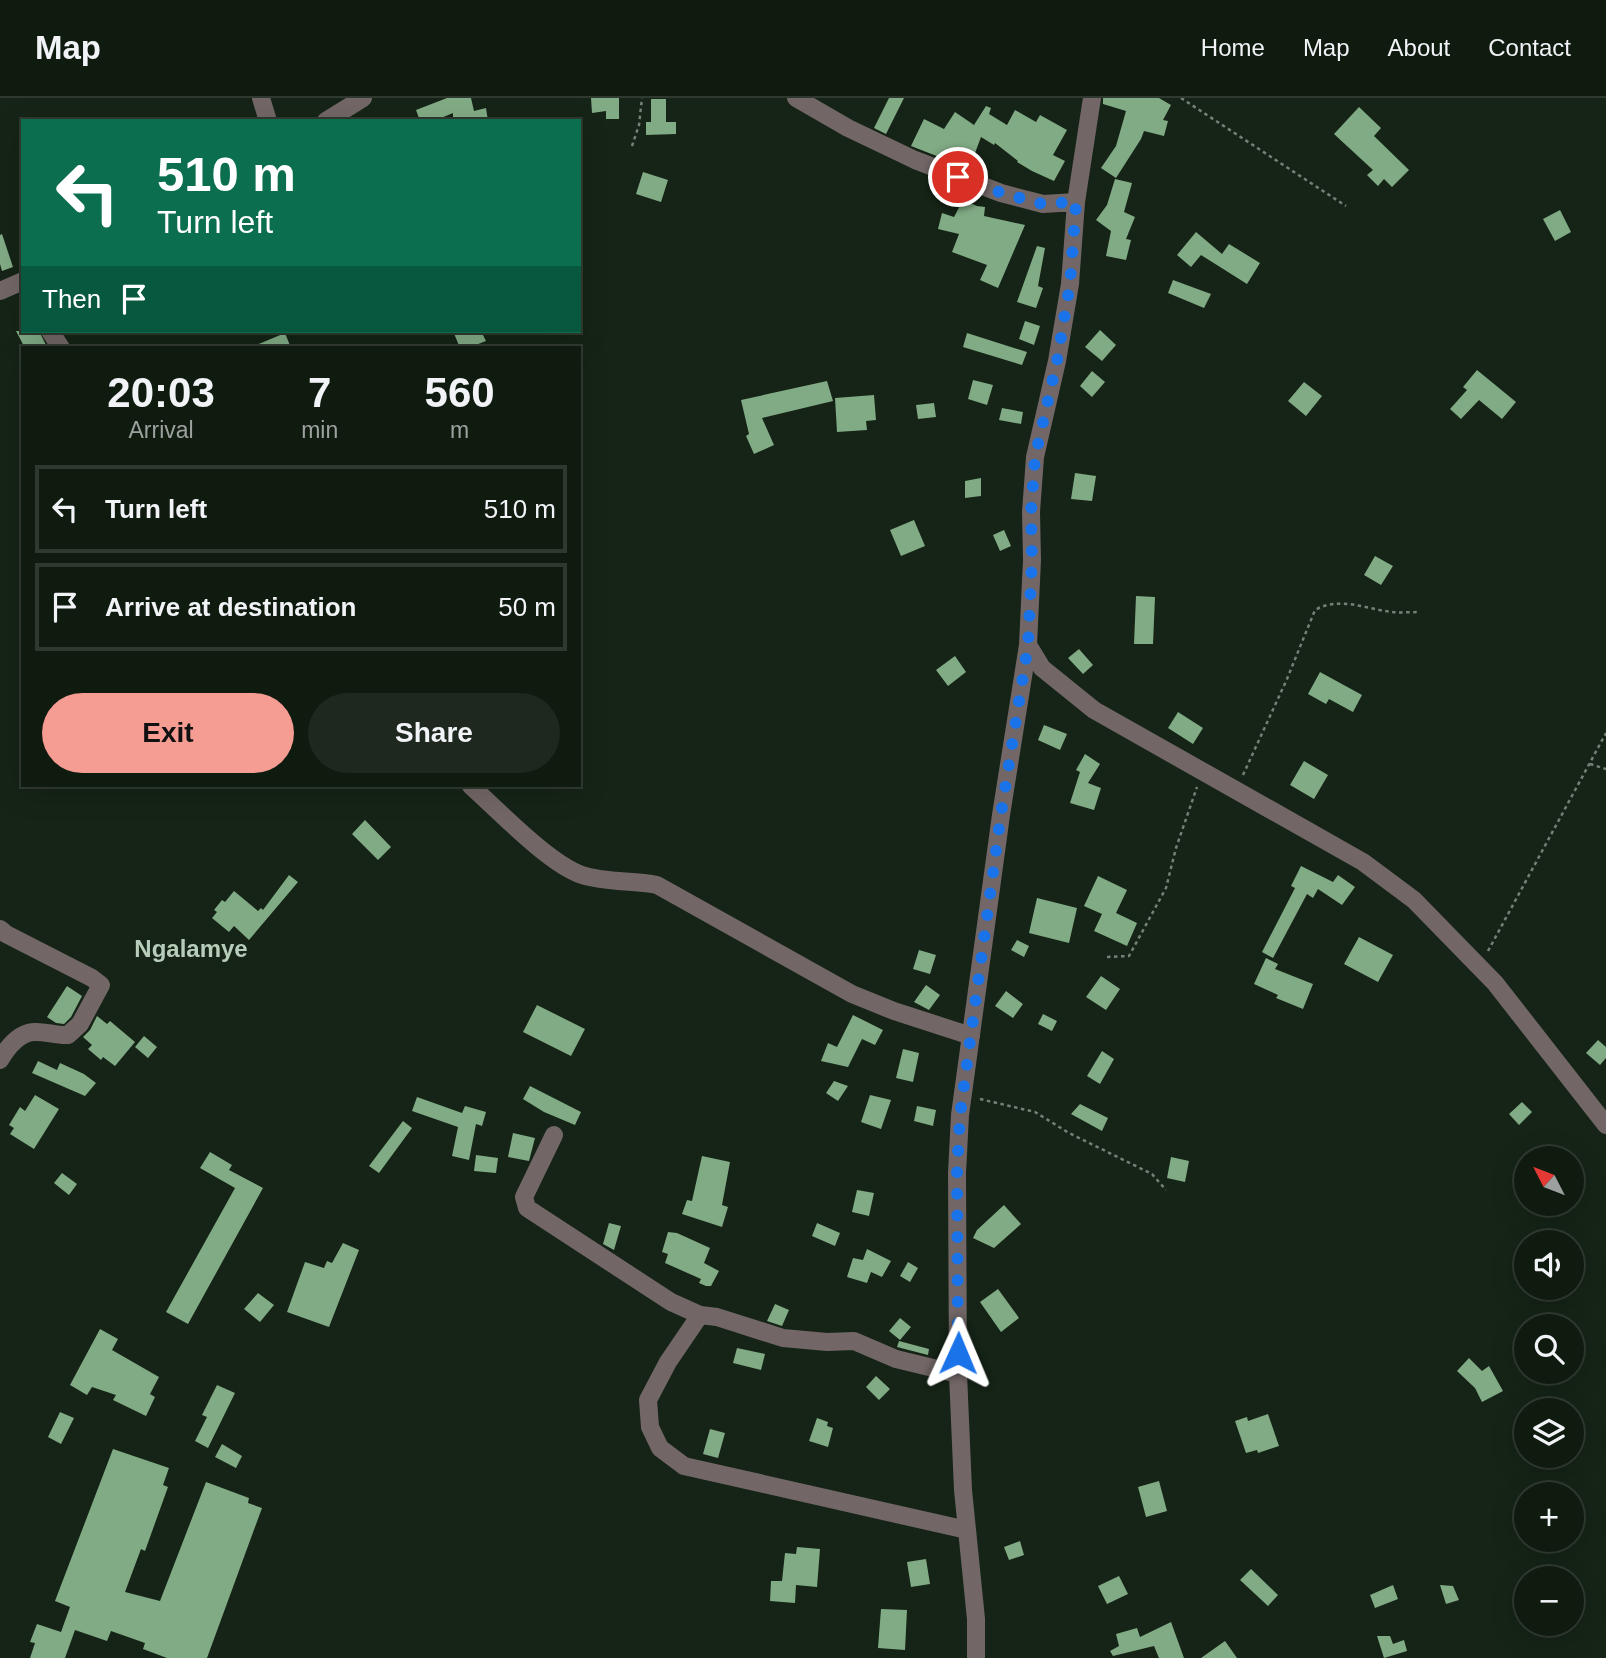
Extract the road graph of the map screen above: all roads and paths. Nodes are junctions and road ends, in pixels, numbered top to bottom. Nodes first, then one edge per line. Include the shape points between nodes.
1 (261, 98) edge
2 (363, 98) edge
3 (642, 98) edge
4 (796, 98) edge
5 (1092, 98) edge
6 (1181, 98) edge
7 (267, 119) edge
8 (329, 119) edge
9 (632, 146) dead end
10 (1076, 202) junction
11 (1346, 206) dead end
12 (21, 282) edge
13 (0, 290) edge
14 (1420, 612) dead end
15 (1028, 645) junction
16 (1606, 733) edge
17 (1590, 764) junction
18 (1606, 769) edge
19 (1203, 771) junction
20 (1229, 786) junction
21 (472, 787) edge
22 (0, 929) edge
23 (1107, 957) dead end
24 (1474, 961) junction
25 (971, 1035) junction
26 (0, 1060) edge
27 (963, 1095) junction
28 (1606, 1125) edge
29 (554, 1135) dead end
30 (1166, 1190) dead end
31 (700, 1315) junction
32 (958, 1374) junction
33 (967, 1531) junction
34 (976, 1658) edge

1 - 7 street
2 - 8 street
3 - 9 path
4 - 10 street via 915,160 1002,193 1043,204
5 - 10 street
6 - 11 path
10 - 15 street via 1070,284 1035,457
12 - 13 street
14 - 20 path via 1347,604 1325,604 1315,610 1245,773
15 - 19 street via 1042,668 1094,710
15 - 25 street
16 - 17 path
17 - 18 path
17 - 24 path via 1491,948
19 - 20 street
19 - 23 path via 1166,888 1146,928 1129,956
20 - 24 street via 1363,862 1414,900
21 - 25 street via 567,869 609,881 657,885 852,994
22 - 26 street via 101,985 80,1024 68,1035 34,1032 17,1038
24 - 28 street
25 - 27 street
27 - 30 path via 1035,1112 1152,1174
27 - 32 street via 957,1173
29 - 31 street via 524,1197 527,1208 671,1302
31 - 32 street via 783,1338 854,1340 896,1359
31 - 33 street via 648,1400 650,1427 660,1448 684,1466
32 - 33 street
33 - 34 street

